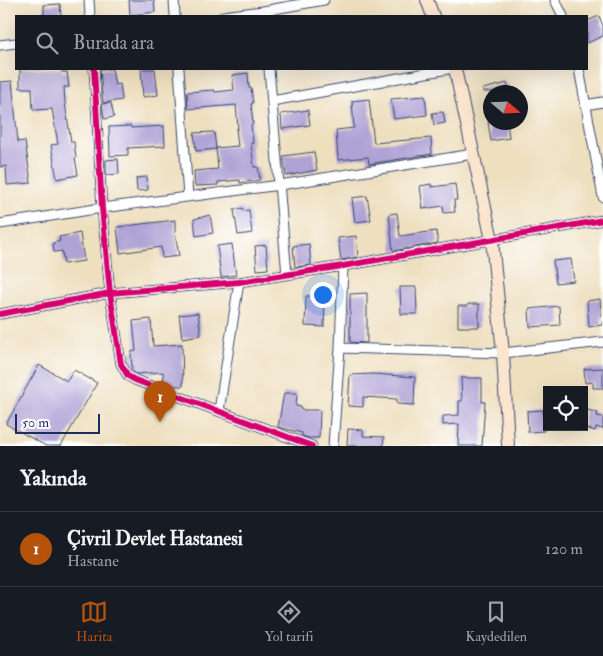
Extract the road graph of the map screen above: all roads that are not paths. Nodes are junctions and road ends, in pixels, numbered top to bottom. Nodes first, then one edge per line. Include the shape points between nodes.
1 (88, 0) edge
2 (174, 0) edge
3 (263, 0) edge
4 (324, 0) edge
5 (427, 0) edge
6 (556, 0) edge
7 (264, 14) edge
8 (90, 15) edge
9 (175, 15) edge
10 (244, 15) edge
11 (434, 15) edge
12 (563, 15) edge
13 (15, 43) edge
14 (0, 45) edge
15 (94, 70) edge
16 (179, 70) edge
17 (269, 70) edge
18 (442, 70) edge
19 (455, 70) edge
20 (579, 70) edge
21 (272, 101) junction
22 (603, 102) edge
23 (585, 105) junction
24 (473, 154) junction
25 (280, 186) junction
26 (188, 197) junction
27 (603, 197) edge
28 (102, 208) junction
29 (603, 220) edge
30 (0, 224) edge
31 (492, 240) junction
32 (343, 266) junction
33 (287, 274) junction
34 (239, 282) junction
35 (110, 294) junction
36 (0, 314) edge
37 (603, 342) edge
38 (340, 348) junction
39 (504, 353) junction
40 (219, 411) junction
41 (312, 446) edge
42 (333, 446) edge
43 (508, 446) edge

1 - 8 street
2 - 9 street
3 - 7 street
4 - 7 street
5 - 11 street
6 - 12 street
7 - 10 street
13 - 14 street
15 - 28 street
16 - 26 street
17 - 21 street
18 - 21 street
19 - 24 street
20 - 23 street
21 - 25 street
22 - 23 street
23 - 27 street
24 - 25 street
24 - 31 street
25 - 26 street
25 - 33 street
26 - 28 street
28 - 30 street
28 - 35 street
29 - 31 street
31 - 32 street
31 - 39 street
32 - 33 street
32 - 38 street
33 - 34 street
34 - 35 street
34 - 40 street
35 - 36 street
35 - 40 street via 121,364 128,376
37 - 39 street
38 - 39 street
38 - 42 street
39 - 43 street
40 - 41 street

